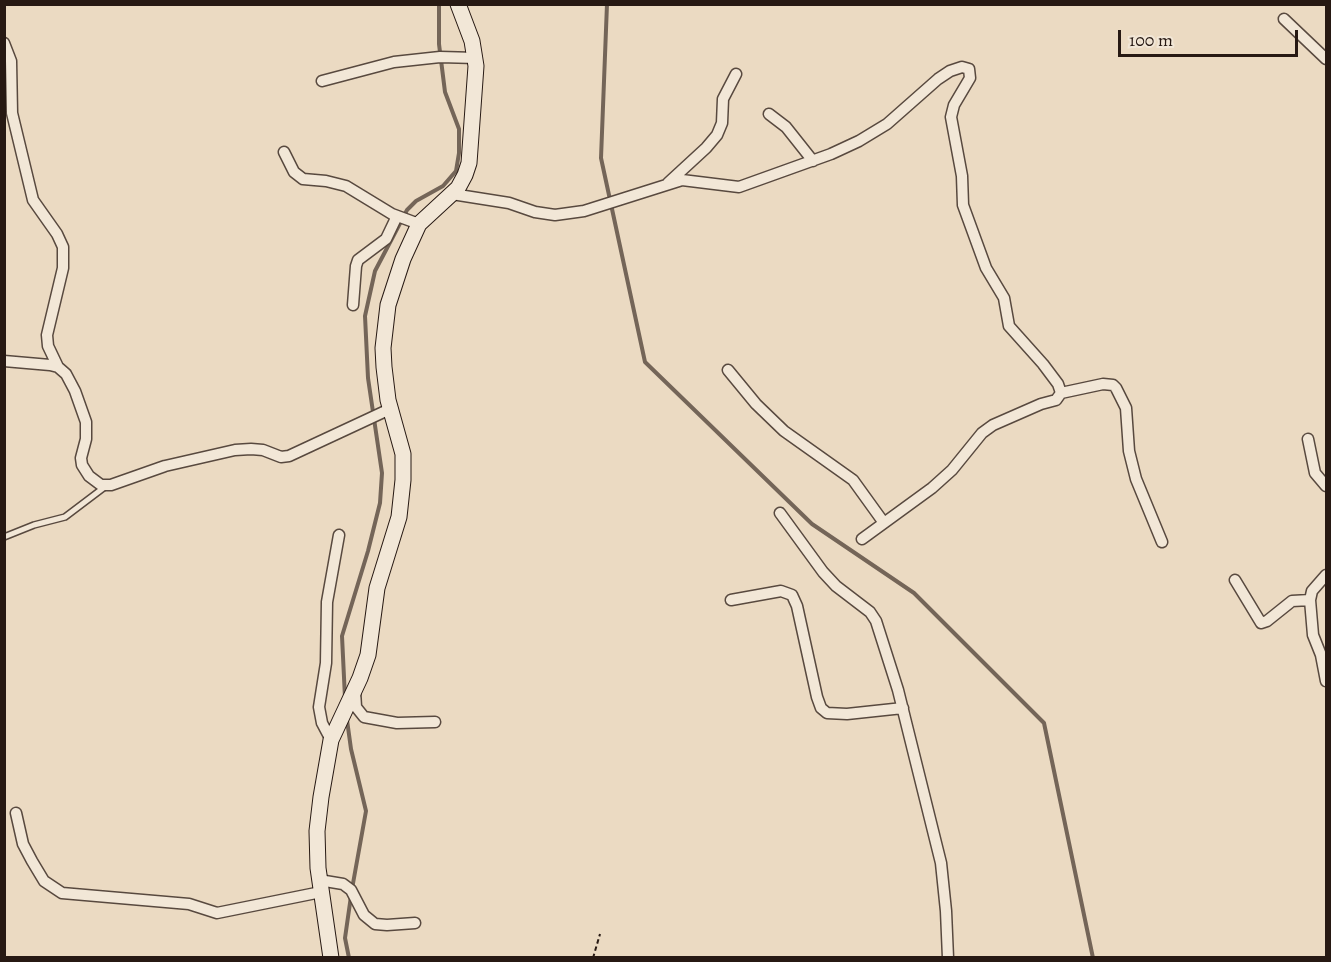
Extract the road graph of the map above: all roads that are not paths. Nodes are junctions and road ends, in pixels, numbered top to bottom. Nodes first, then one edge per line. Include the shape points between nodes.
1 (458, 4) edge
2 (1284, 19) dead end
3 (4, 44) edge
4 (476, 58) junction
5 (1326, 59) edge
6 (736, 74) dead end
7 (322, 81) dead end
8 (769, 114) dead end
9 (284, 152) dead end
10 (813, 161) junction
11 (667, 183) junction
12 (452, 194) junction
13 (397, 216) junction
14 (419, 224) junction
15 (353, 305) dead end
16 (4, 361) edge
17 (58, 367) junction
18 (728, 370) dead end
19 (1061, 393) junction
20 (390, 409) junction
21 (1308, 439) dead end
22 (106, 485) junction
23 (1326, 486) edge
24 (780, 513) dead end
25 (884, 523) junction
26 (339, 535) dead end
27 (4, 537) edge
28 (862, 539) dead end
29 (1162, 542) dead end
30 (1326, 576) edge
31 (1235, 580) dead end
32 (731, 600) dead end
33 (1310, 600) junction
34 (1326, 681) edge
35 (354, 688) junction
36 (903, 708) junction
37 (435, 722) dead end
38 (331, 740) junction
39 (16, 813) dead end
40 (320, 886) junction
41 (415, 923) dead end
42 (331, 957) edge
43 (948, 957) edge

1 - 4 street
2 - 5 street
3 - 17 street via 11,61 12,113 33,200 63,247 63,268 47,335
4 - 7 street via 404,60
4 - 12 street via 469,163
6 - 11 street via 723,99 717,135
8 - 10 street via 786,127
9 - 13 street via 303,179 346,186
10 - 11 street via 739,187 691,179
10 - 19 street via 874,134 950,71 969,69 970,78 951,117 963,205 986,268 1004,298 1009,326 1043,364
11 - 12 street via 611,204 555,215
12 - 14 street
13 - 14 street
13 - 15 street via 386,238 358,260
14 - 20 street via 392,289 384,323 384,367
16 - 17 street
17 - 22 street via 66,374 84,413 87,430 82,465 93,480
18 - 25 street via 784,431 853,480
19 - 25 street via 1056,400 1019,412 982,433 938,483
19 - 29 street via 1103,384 1116,388 1126,408 1129,452 1136,480
20 - 22 street via 289,456 263,450 235,450
20 - 35 street via 403,454 402,497 378,588 368,655
21 - 23 street via 1315,473
22 - 27 lane via 65,517
24 - 36 street via 823,573 873,616
25 - 28 street
26 - 38 street via 327,602 326,663 319,707
30 - 33 street via 1312,591
31 - 33 street via 1261,623 1292,601
32 - 36 street via 781,591 792,595 817,697 827,713
33 - 34 street via 1313,635
35 - 37 street via 356,707 364,717 397,723
35 - 38 street
36 - 43 street via 941,862
38 - 40 street via 318,812
39 - 40 street via 23,844 32,861 44,881 62,893 182,904 217,913
40 - 41 street via 337,882 351,890 364,915 375,924
40 - 42 street

